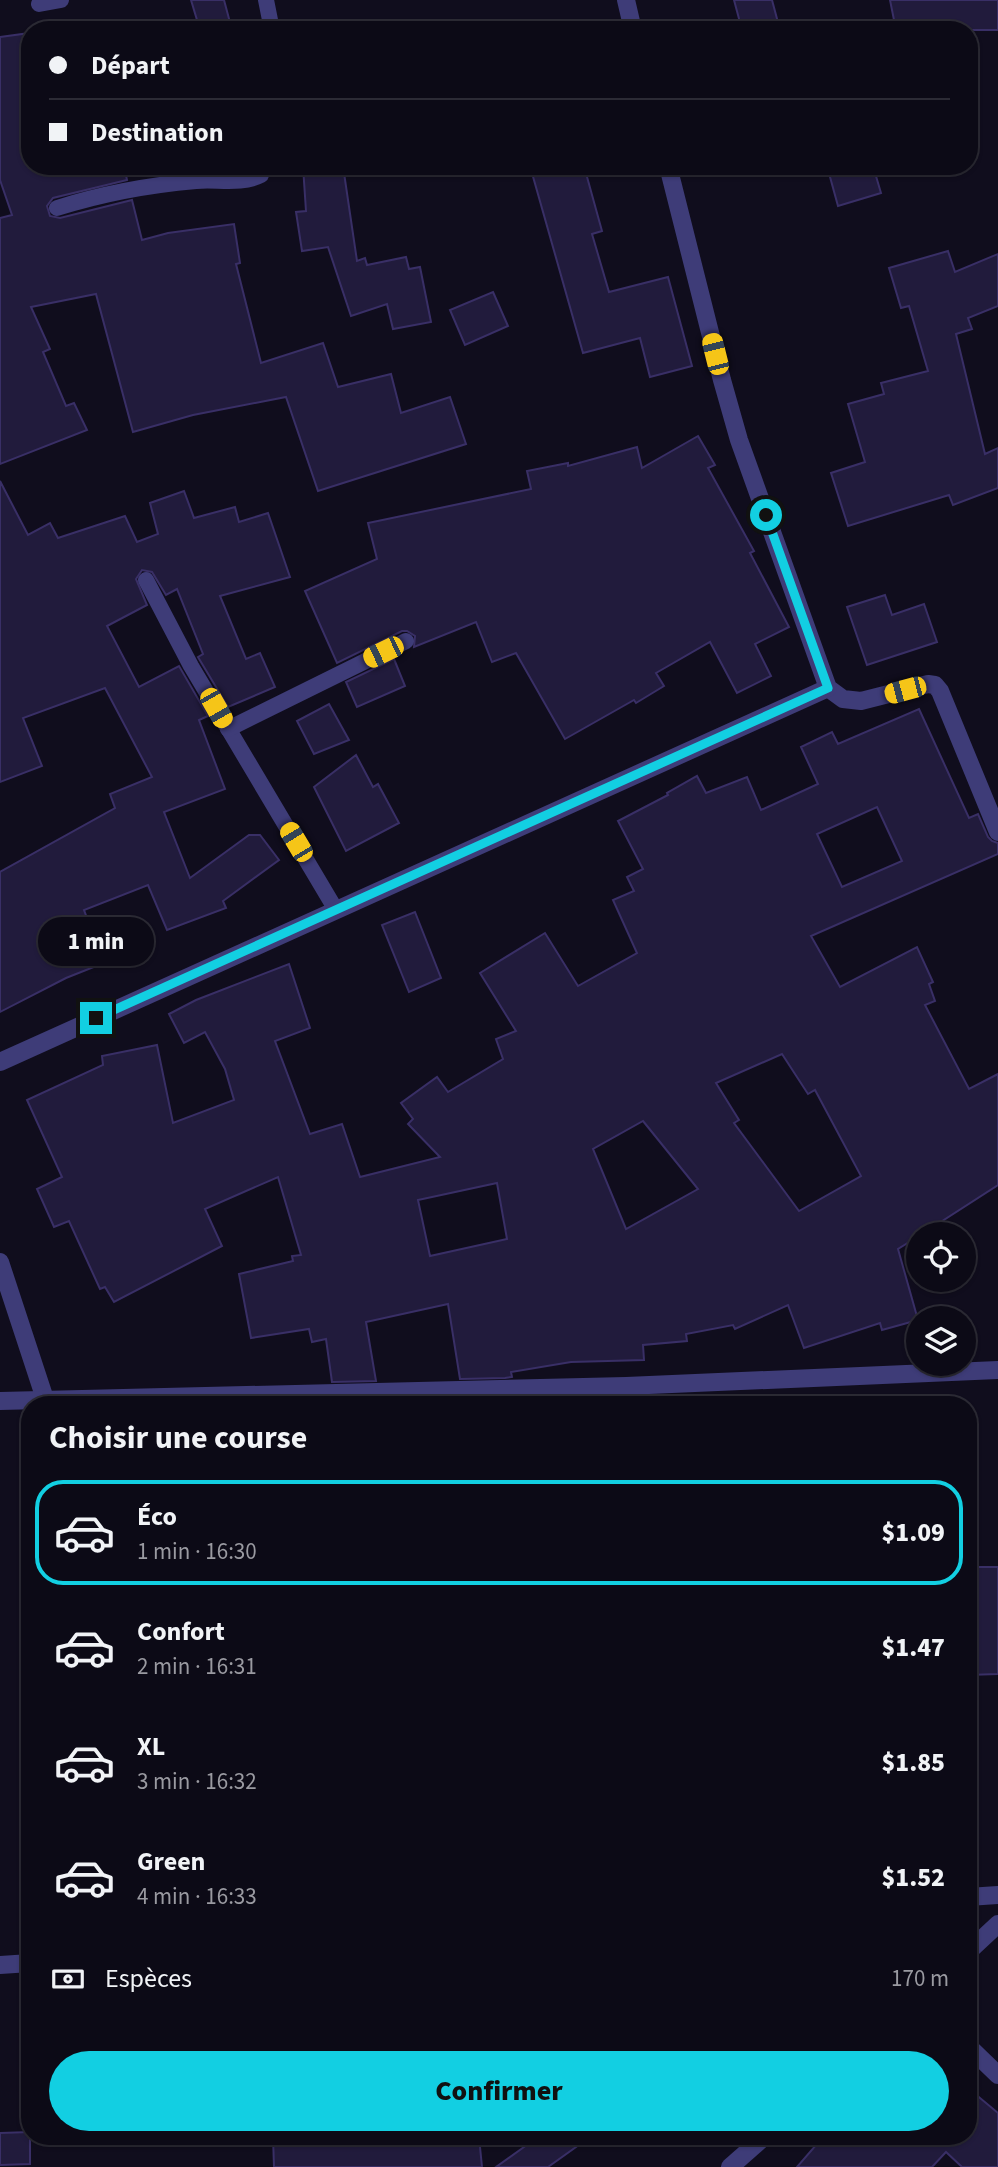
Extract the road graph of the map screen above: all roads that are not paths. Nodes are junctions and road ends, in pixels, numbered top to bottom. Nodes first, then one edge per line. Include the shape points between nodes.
1 (61, 0) edge
2 (266, 0) edge
3 (626, 0) edge
4 (40, 4) dead end
5 (270, 21) edge
6 (632, 21) edge
7 (261, 175) edge
8 (670, 175) edge
9 (57, 208) dead end
10 (146, 580) dead end
11 (406, 641) dead end
12 (828, 688) junction
13 (228, 729) junction
14 (998, 832) edge
15 (336, 910) junction
16 (0, 1062) edge
17 (0, 1262) edge
18 (998, 1370) edge
19 (44, 1396) edge
20 (264, 1396) edge
21 (0, 1401) edge
22 (21, 1401) edge
23 (998, 1895) edge
24 (977, 1896) edge
25 (998, 1924) edge
26 (977, 1944) edge
27 (21, 1964) edge
28 (0, 1965) edge
29 (977, 2055) edge
30 (998, 2075) edge
31 (755, 2145) edge
32 (730, 2167) edge

1 - 4 lane
2 - 5 lane
3 - 6 street
7 - 9 lane via 197,181
8 - 12 street via 739,440
10 - 13 lane
11 - 13 lane
12 - 14 street via 843,699 861,701 935,685
12 - 15 street
13 - 15 lane
15 - 16 street
17 - 19 street
18 - 20 street
21 - 22 street
23 - 24 street
25 - 26 street
27 - 28 street
29 - 30 street
31 - 32 street

